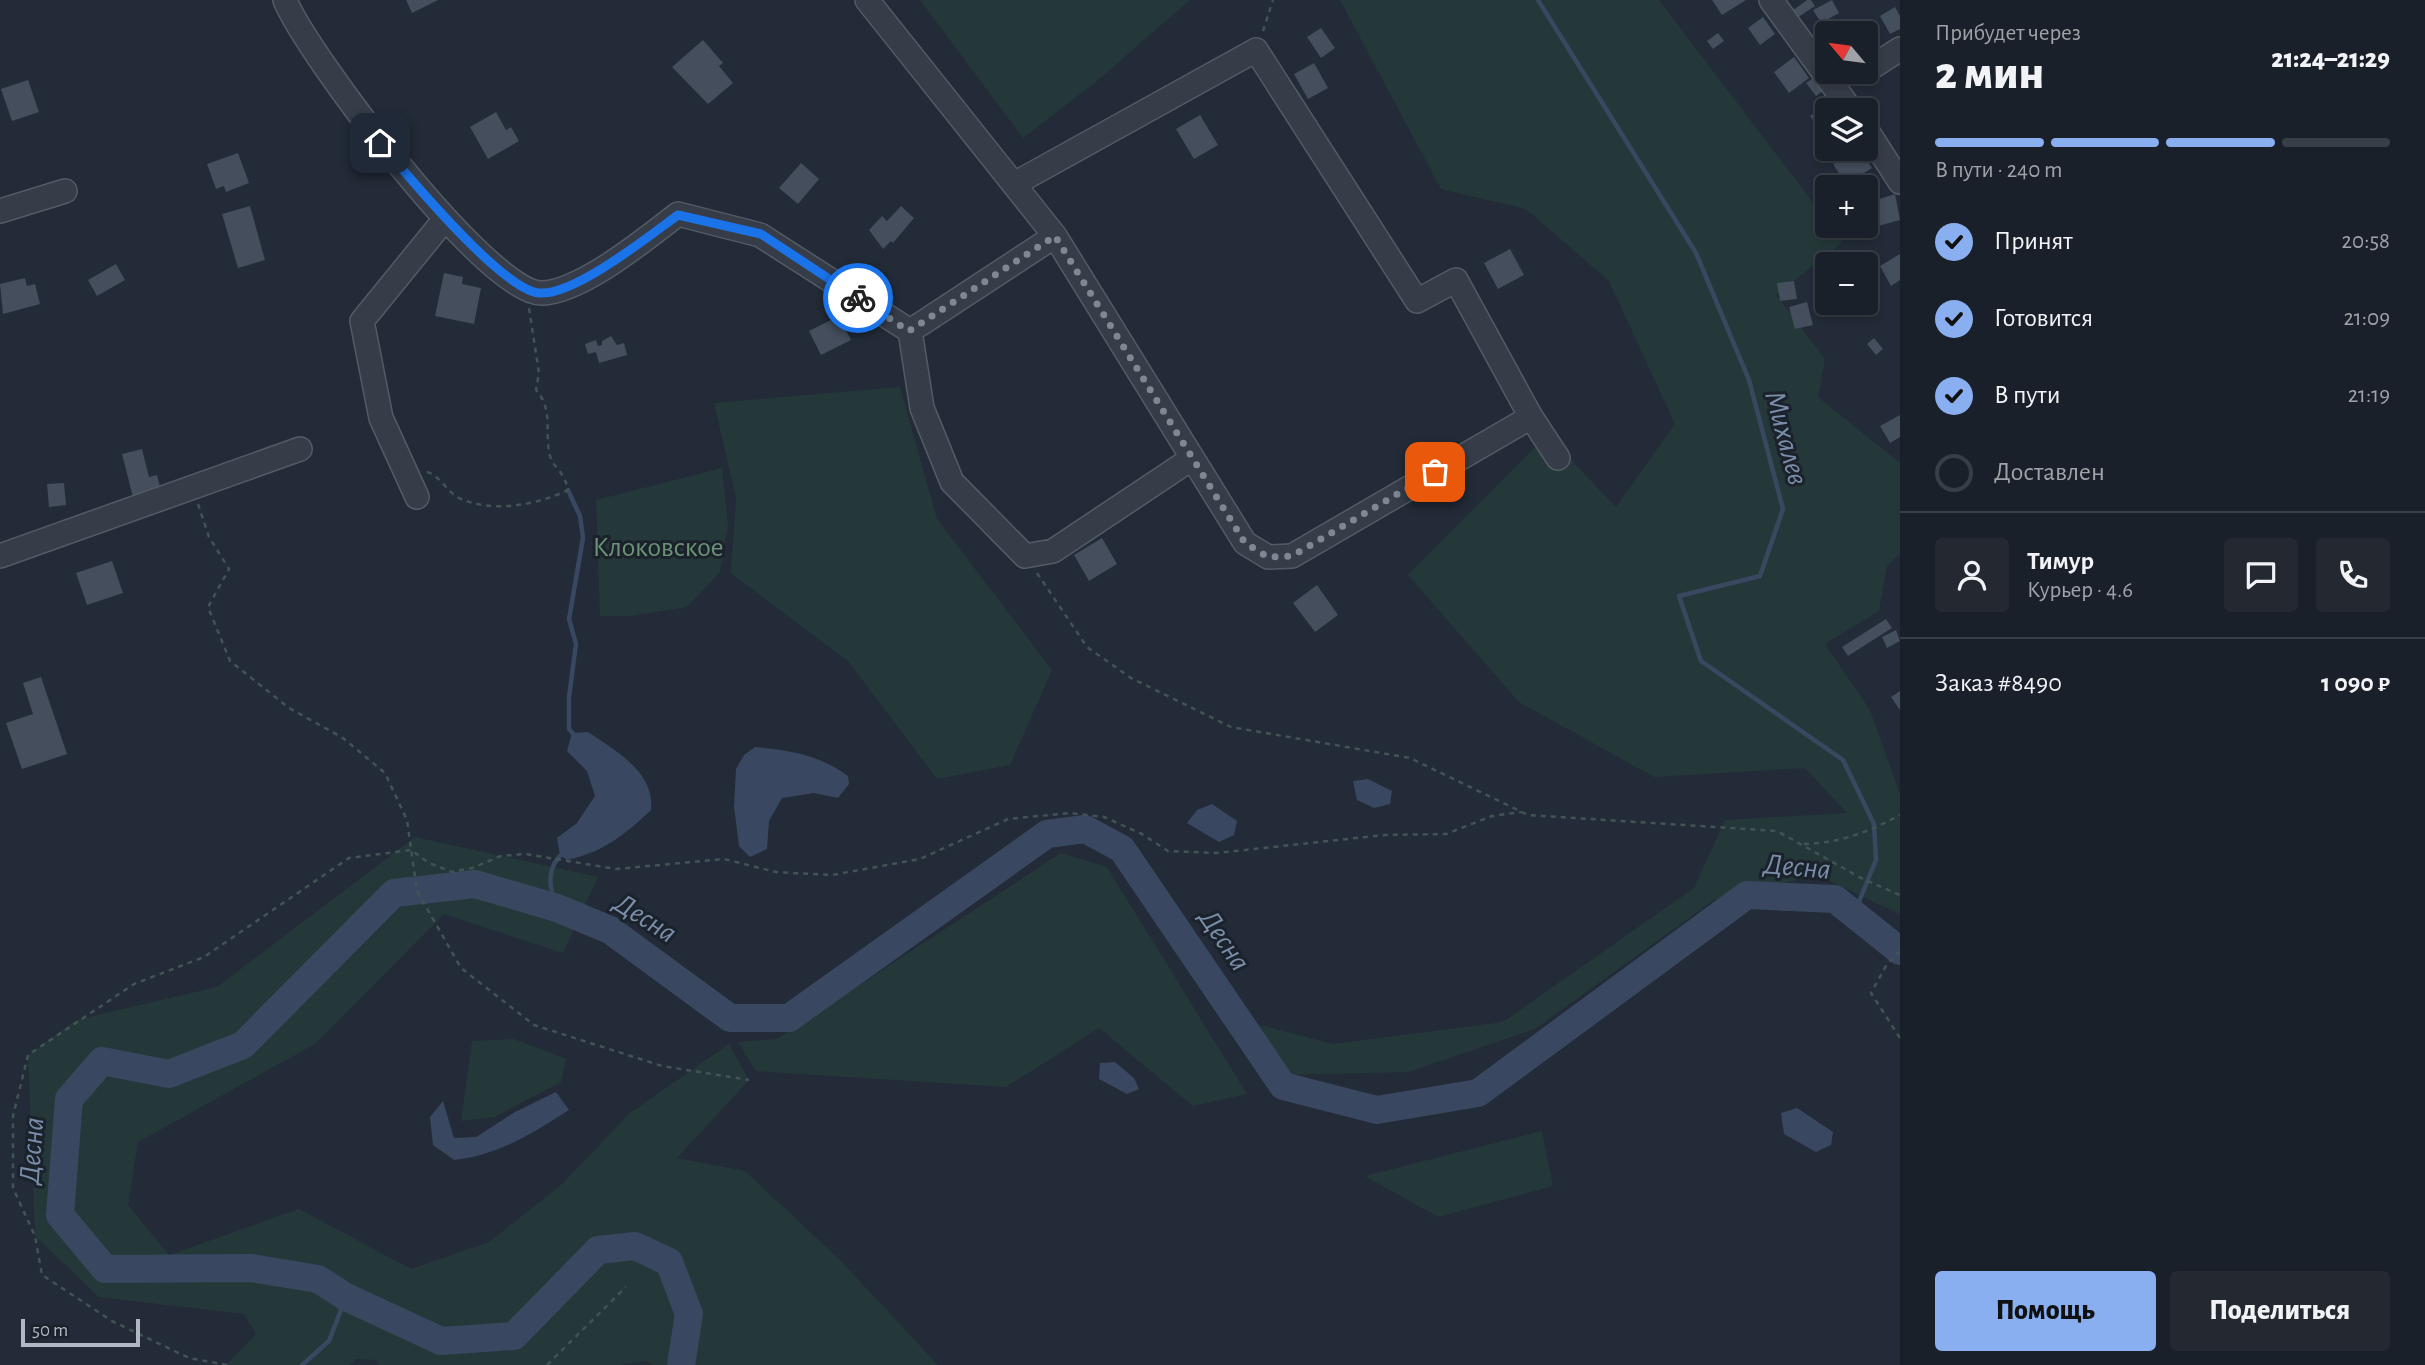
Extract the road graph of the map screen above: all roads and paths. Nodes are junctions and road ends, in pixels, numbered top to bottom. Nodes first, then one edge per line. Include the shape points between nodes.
1 (285, 0) edge
2 (867, 0) edge
3 (1273, 0) edge
4 (1771, 0) edge
5 (1256, 50) junction
6 (1900, 50) edge
7 (1878, 63) edge
8 (1844, 84) edge
9 (1836, 89) junction
10 (1843, 98) edge
11 (1878, 148) edge
12 (1900, 182) edge
13 (1016, 183) junction
14 (65, 191) dead end
15 (0, 211) edge
16 (445, 219) junction
17 (1055, 236) junction
18 (522, 285) junction
19 (909, 331) junction
20 (1531, 417) junction
21 (300, 449) dead end
22 (1558, 458) dead end
23 (1191, 459) junction
24 (407, 474) junction
25 (192, 488) junction
26 (417, 496) dead end
27 (0, 556) edge
28 (1026, 556) junction
29 (1521, 812) junction
30 (1900, 815) edge
31 (1801, 845) junction
32 (411, 850) junction
33 (1900, 895) edge
34 (1900, 951) edge
35 (1900, 1038) edge
36 (749, 1080) dead end
37 (626, 1287) dead end
38 (226, 1365) edge
39 (547, 1365) edge

1 - 16 street via 380,143
2 - 13 street
3 - 5 path
4 - 9 street
5 - 13 street
5 - 20 street via 1417,301 1456,280
6 - 7 street
8 - 9 street
9 - 10 street
11 - 12 street
13 - 17 street
14 - 15 street
16 - 18 street via 492,264
16 - 24 street via 362,321 381,418
17 - 19 street
17 - 23 street
18 - 19 street via 539,293 590,276 678,215 761,234
18 - 24 path via 539,373 536,390 545,401 550,458 565,475 568,491 544,501 501,506 460,499 431,472
19 - 28 street via 922,408 952,482
20 - 22 street
20 - 23 street via 1292,556 1268,557 1245,543
21 - 25 street
23 - 28 street via 1053,551
24 - 26 street
25 - 27 street
25 - 32 path via 209,537 229,569 208,607 230,661 289,708 343,738 385,773 407,820
28 - 29 path via 1087,646 1131,678 1231,727 1410,758
29 - 31 path via 1777,831
29 - 32 path via 1492,816 1446,834 1384,835 1217,853 1168,850 1104,817 1070,813 1033,816 1008,819 920,859 832,875 776,872 724,859 616,869 526,854 501,856 452,872
30 - 31 path via 1833,844
31 - 33 path
32 - 36 path via 417,891 461,968 534,1025 662,1066
32 - 38 path via 349,858 204,957 134,984 28,1055 13,1116 13,1188 35,1236 42,1275 123,1326 190,1358
34 - 35 path via 1871,993
37 - 39 path

